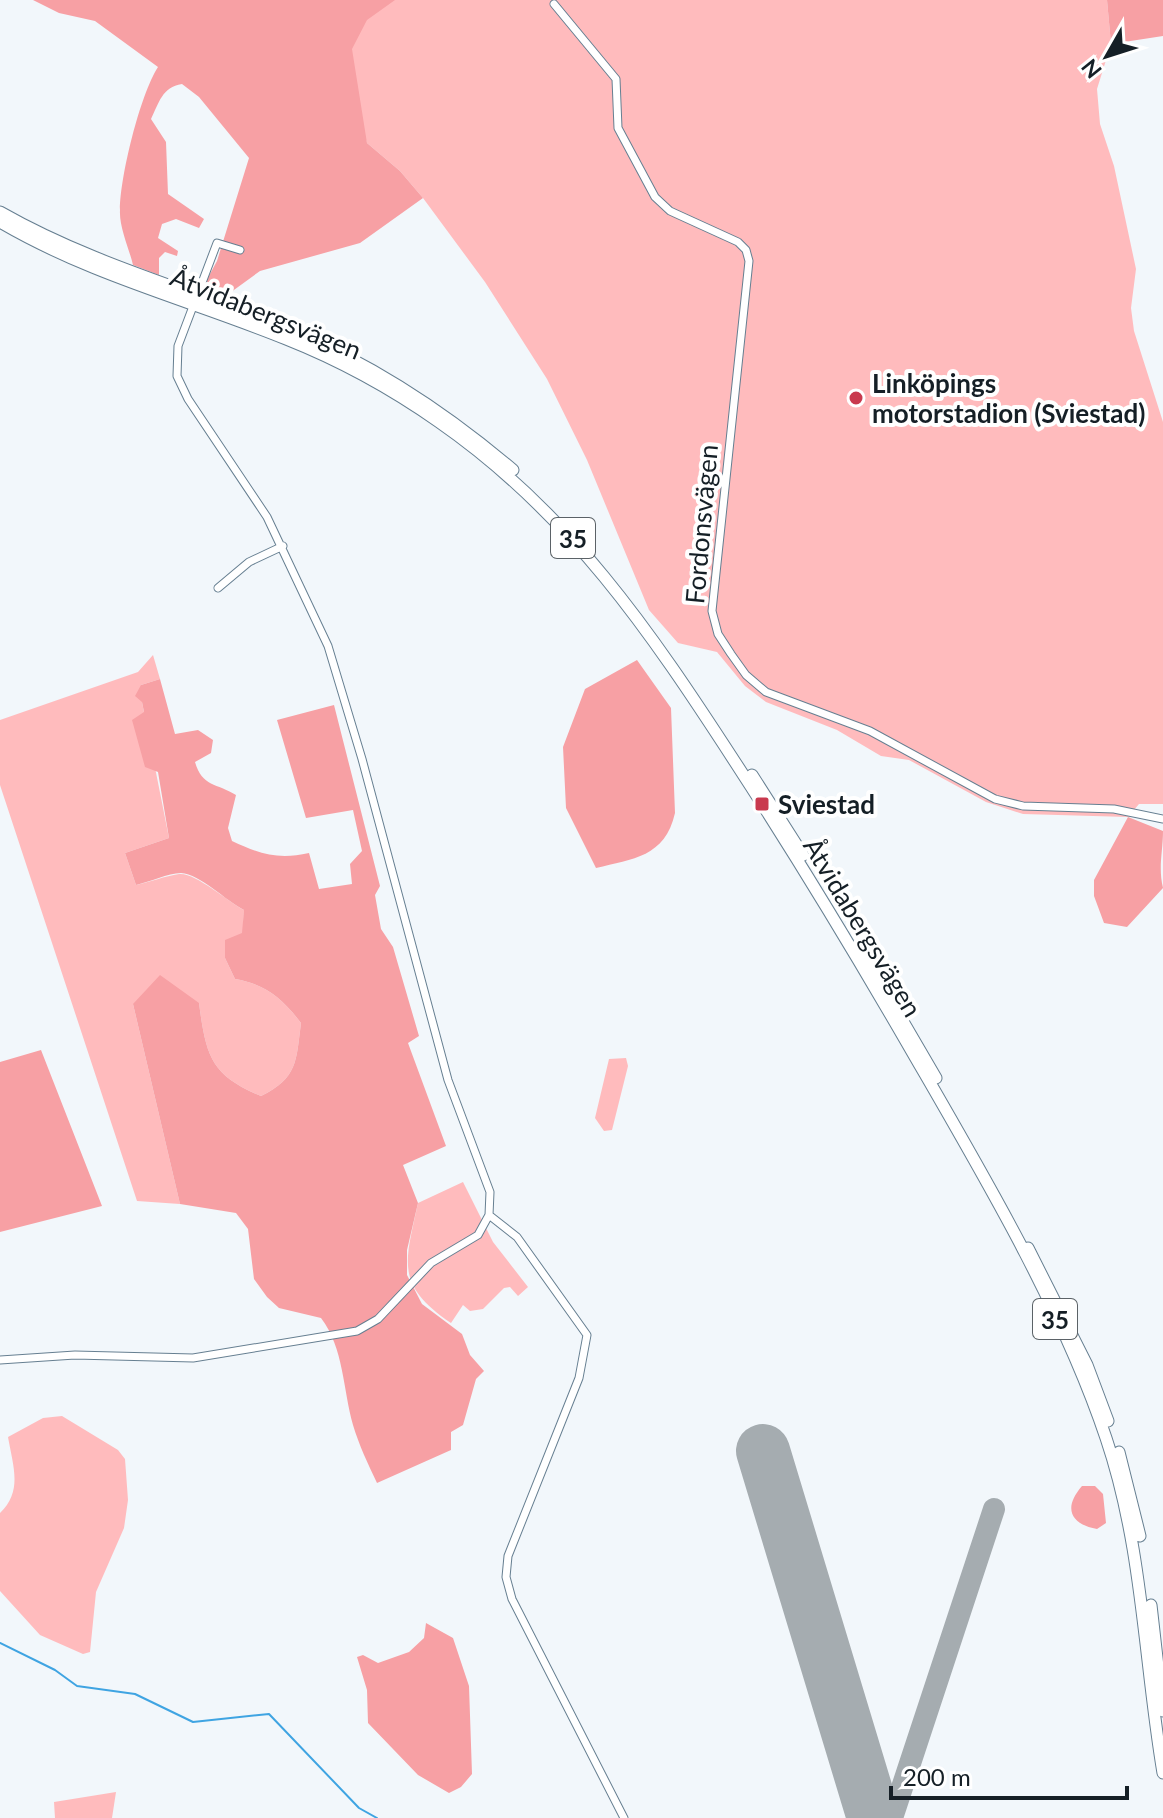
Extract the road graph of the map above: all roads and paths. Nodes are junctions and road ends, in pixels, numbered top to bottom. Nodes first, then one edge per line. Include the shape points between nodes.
1 (554, 4) dead end
2 (0, 212) edge
3 (0, 222) edge
4 (240, 250) dead end
5 (196, 301) junction
6 (283, 546) junction
7 (218, 588) dead end
8 (1163, 819) edge
9 (489, 1215) junction
10 (0, 1360) edge
11 (1163, 1711) edge
12 (1163, 1773) edge
13 (624, 1818) edge

1 - 8 street, Fordonsvägen via 616,79 618,128 655,197 670,211 746,250 749,261 712,611 718,634 746,675 766,692 870,731 1008,804 1114,809
2 - 5 main road, Åtvidabergsvägen / 35 via 91,258
3 - 5 main road, Åtvidabergsvägen / 35 via 77,262
4 - 5 street via 217,243
5 - 6 street via 176,355 181,388
5 - 11 main road, Åtvidabergsvägen / 35 via 338,352 456,424 581,535 675,658 898,1011 1087,1365 1133,1502
5 - 12 main road, Åtvidabergsvägen / 35 via 333,360 413,405 520,485 635,612 706,717 913,1053 1080,1368 1106,1438 1132,1537
6 - 7 street via 249,562
6 - 9 street via 318,620 342,689 448,1080 487,1180
9 - 10 street via 470,1242 431,1263 378,1319 357,1331 193,1358 75,1355
9 - 13 street via 523,1244 587,1335 579,1378 508,1556 506,1577 512,1599

